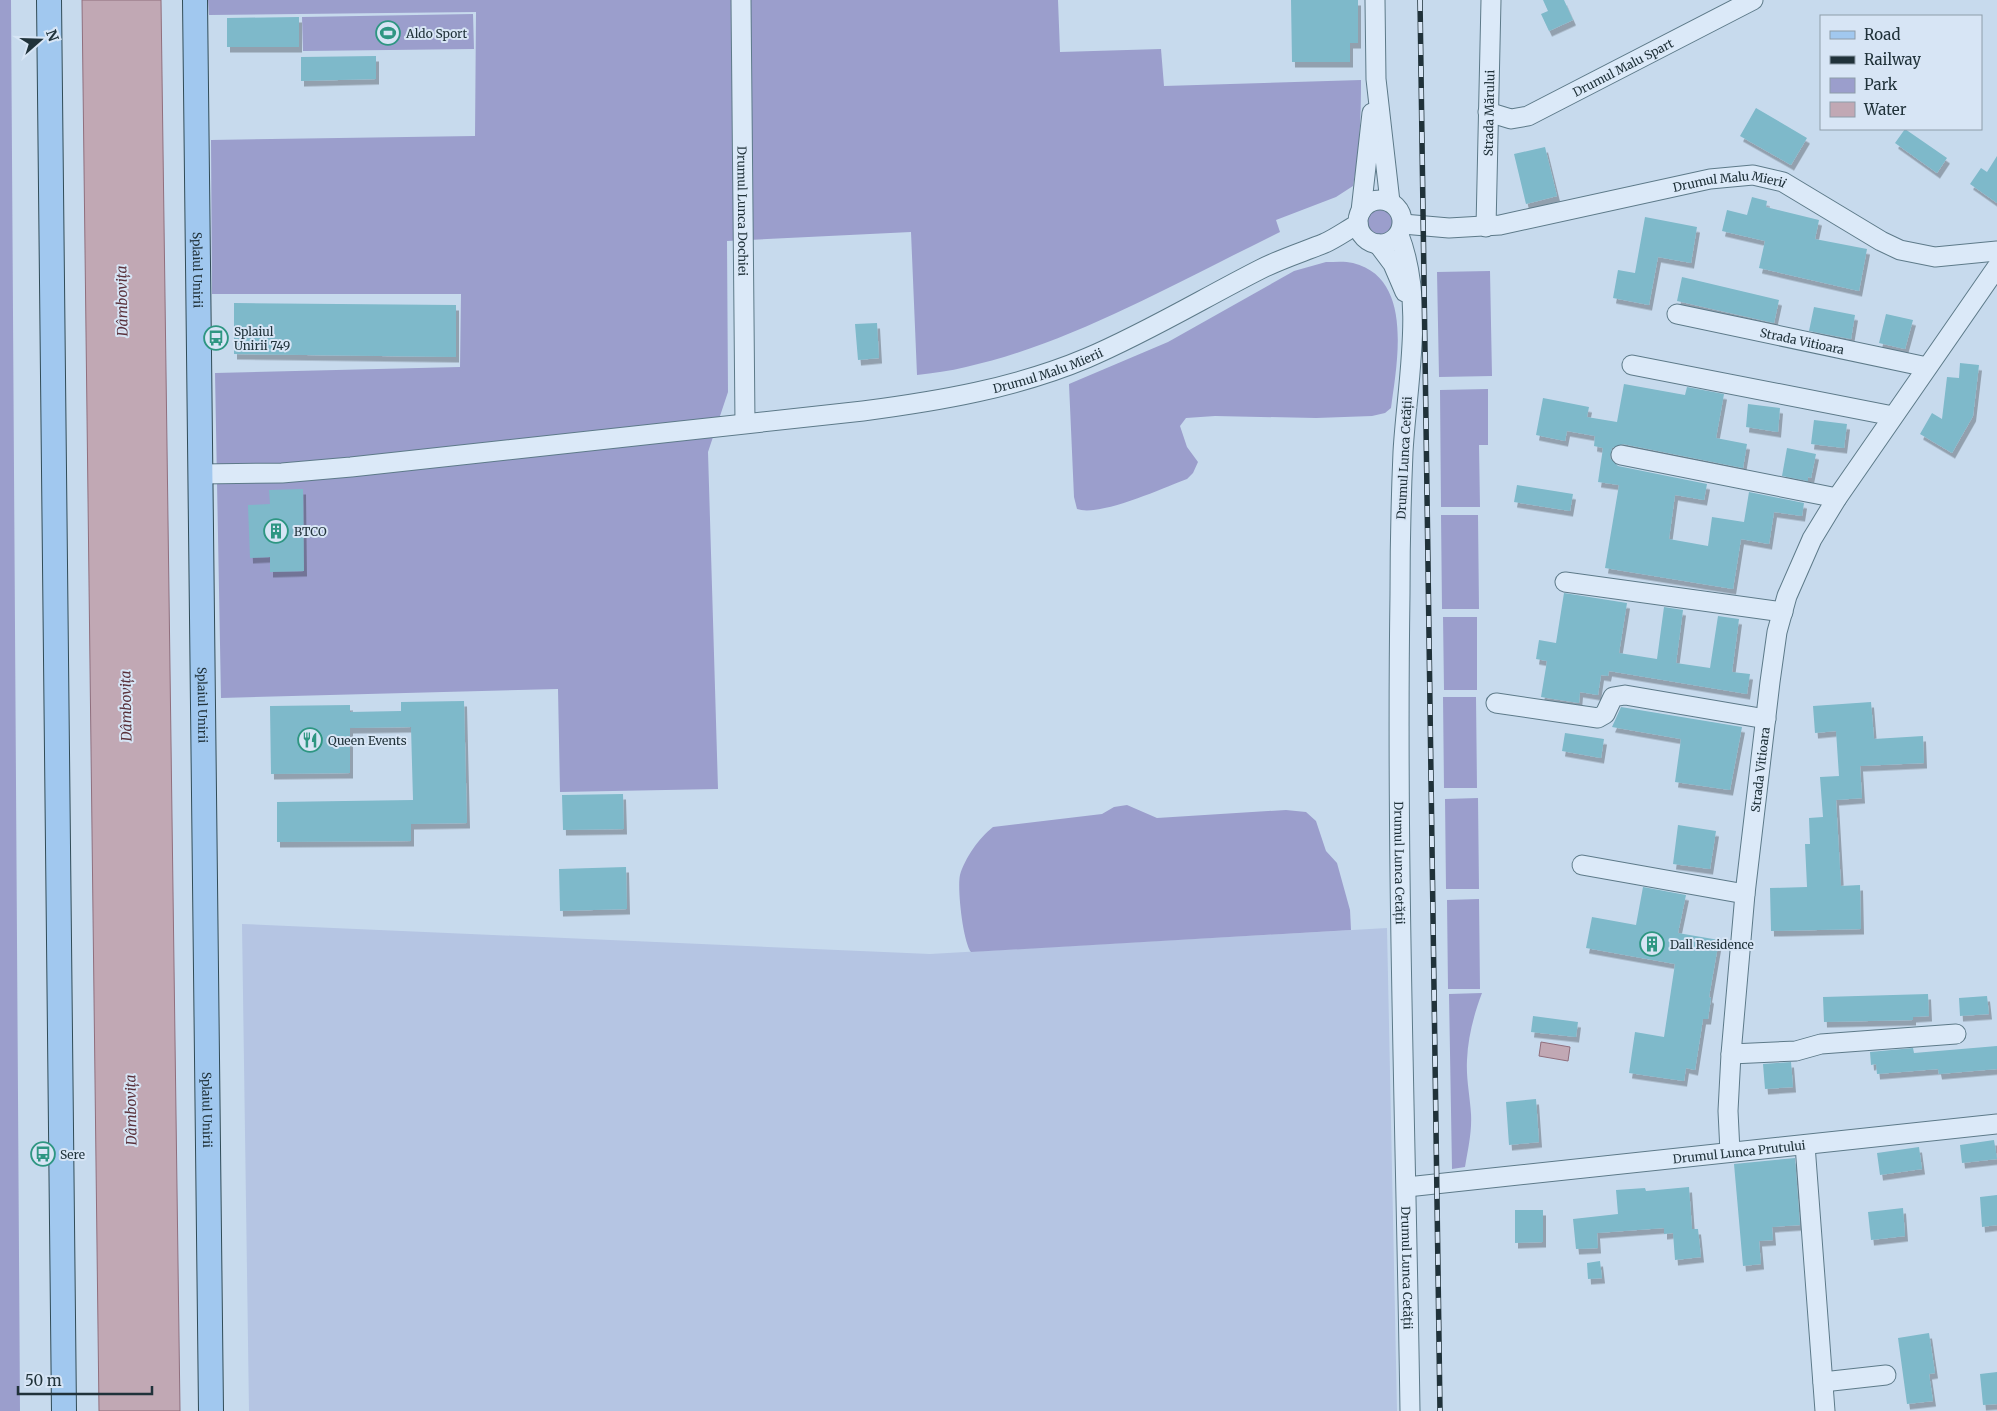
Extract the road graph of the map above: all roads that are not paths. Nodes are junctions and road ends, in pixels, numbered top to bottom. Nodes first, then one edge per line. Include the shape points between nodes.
1 (48, 0) edge
2 (195, 0) edge
3 (741, 0) edge
4 (1375, 0) edge
5 (1492, 0) edge
6 (1753, 0) edge
7 (1376, 79) junction
8 (1488, 112) junction
9 (1390, 202) junction
10 (1486, 227) junction
11 (1365, 229) junction
12 (1401, 229) junction
13 (1997, 251) edge
14 (1997, 266) edge
15 (1677, 314) dead end
16 (1412, 315) junction
17 (1632, 365) dead end
18 (1927, 368) junction
19 (1893, 416) junction
20 (745, 423) junction
21 (1621, 455) dead end
22 (200, 474) junction
23 (1837, 498) junction
24 (1565, 582) dead end
25 (1783, 612) junction
26 (1496, 704) dead end
27 (1766, 719) junction
28 (1582, 865) dead end
29 (1745, 894) junction
30 (1956, 1034) dead end
31 (1731, 1054) junction
32 (1997, 1124) edge
33 (1805, 1145) junction
34 (1730, 1152) junction
35 (1407, 1187) junction
36 (1886, 1375) dead end
37 (1823, 1382) junction
38 (64, 1411) edge
39 (211, 1411) edge
40 (1410, 1411) edge
41 (1825, 1411) edge

1 - 38 main road
2 - 22 main road, Splaiul Unirii
3 - 20 street, Drumul Lunca Dochiei
4 - 7 street
5 - 8 street, Strada Mărului
6 - 8 street, Drumul Malu Spart via 1528,116 1511,119
7 - 9 street
7 - 11 street
8 - 10 street, Strada Mărului
9 - 11 street via 1370,202
9 - 12 street via 1400,212
10 - 12 street, Drumul Malu Mierii
10 - 13 street, Drumul Malu Mierii via 1710,179 1753,175 1783,182 1900,250 1935,257
11 - 12 street via 1390,242
11 - 16 street, Drumul Lunca Cetății via 1398,274
11 - 20 street, Drumul Malu Mierii via 1261,268 1119,344 1048,373 986,390 907,405
12 - 16 street, Drumul Lunca Cetății
14 - 18 street, Strada Vitioara
15 - 18 street, Strada Vitioara
16 - 35 street, Drumul Lunca Cetății via 1401,499 1400,600
17 - 19 street
18 - 19 street, Strada Vitioara
19 - 23 street, Strada Vitioara
20 - 22 street, Drumul Malu Mierii via 314,471
21 - 23 street
22 - 39 main road, Splaiul Unirii
23 - 25 street, Strada Vitioara via 1800,564
24 - 25 street
25 - 27 street, Strada Vitioara
26 - 27 street via 1598,718 1605,714 1613,697 1625,695
27 - 29 street, Strada Vitioara
28 - 29 street
29 - 31 street, Strada Vitioara
30 - 31 street via 1821,1044 1796,1051
31 - 34 street, Strada Vitioara
32 - 33 street
33 - 34 street, Drumul Lunca Prutului
33 - 37 street, Drumul Lunca Prutului
34 - 35 street, Drumul Lunca Prutului
35 - 40 street, Drumul Lunca Cetății
36 - 37 street
37 - 41 street, Drumul Lunca Prutului

